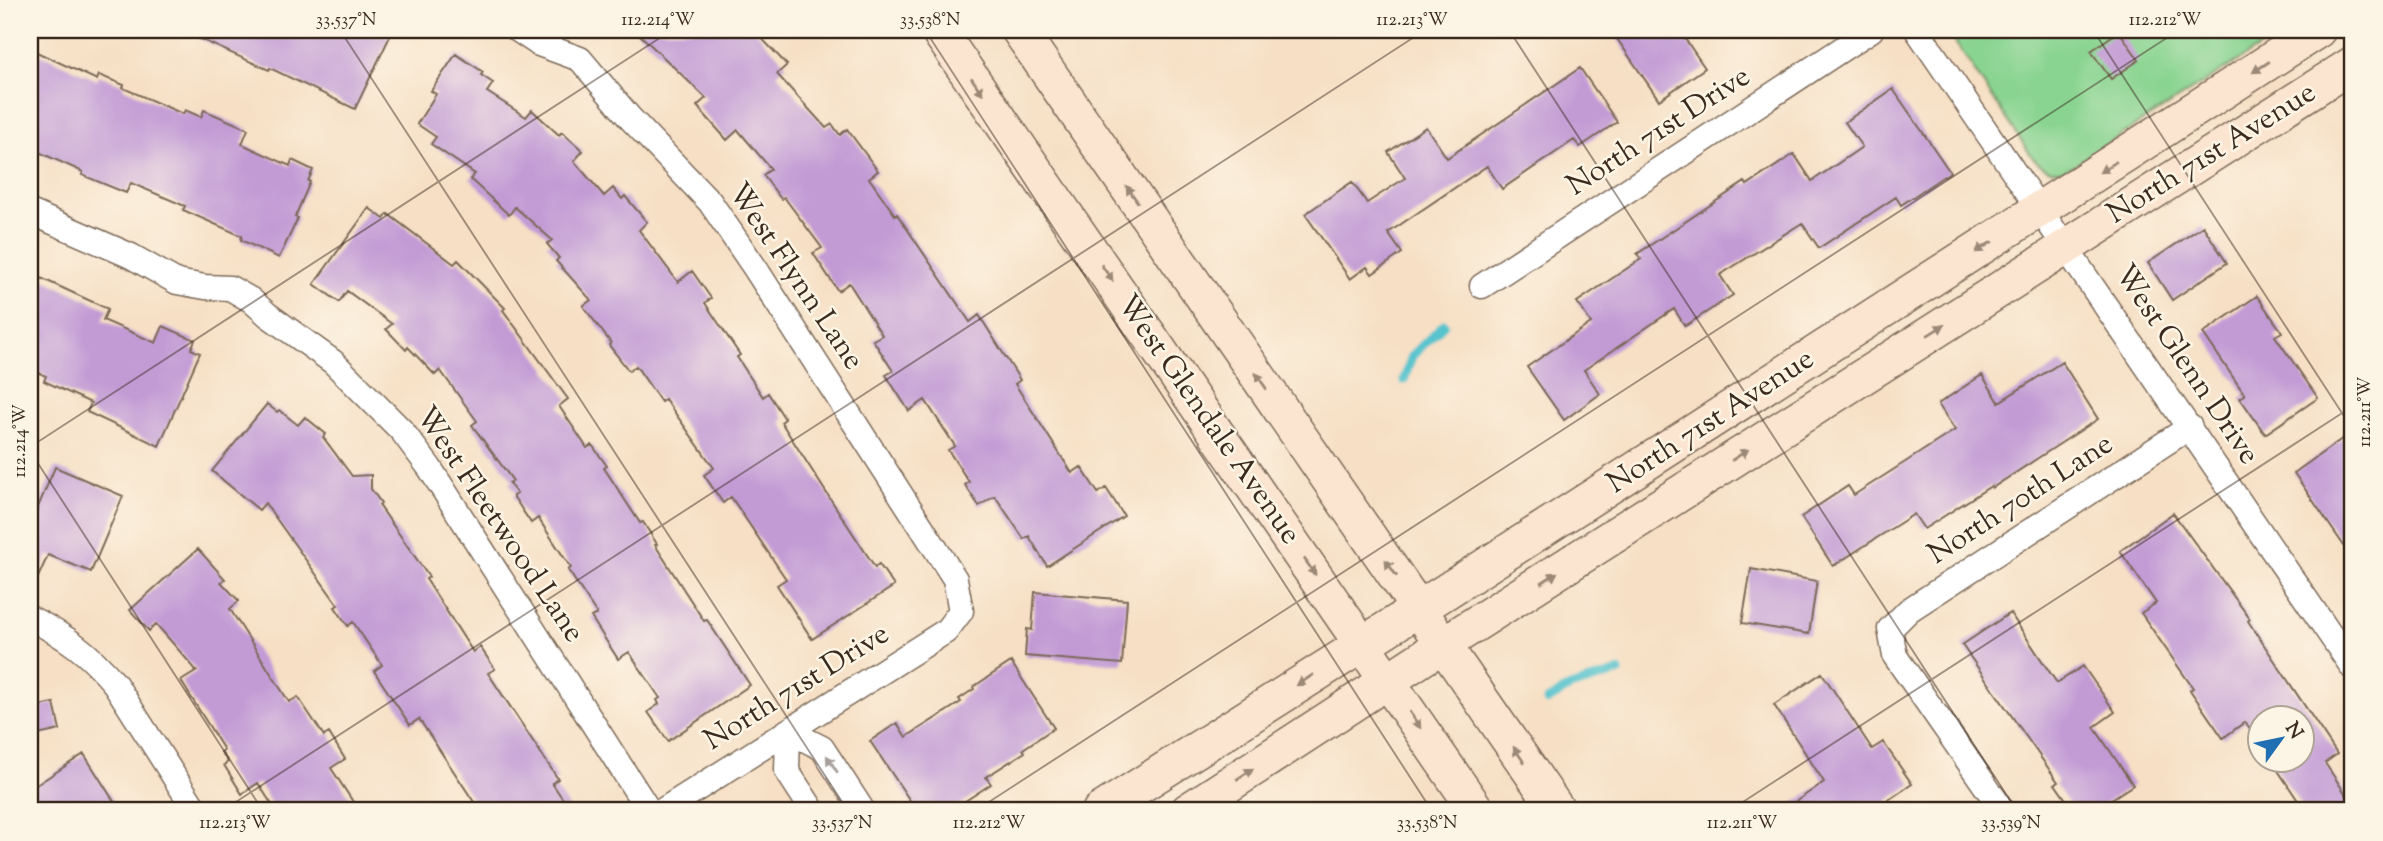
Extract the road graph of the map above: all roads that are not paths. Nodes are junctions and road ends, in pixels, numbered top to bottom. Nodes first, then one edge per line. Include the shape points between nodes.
1 (518, 30) edge
2 (938, 30) edge
3 (1019, 30) edge
4 (1871, 30) edge
5 (1917, 30) edge
6 (2318, 30) edge
7 (2353, 64) edge
8 (2042, 210) junction
9 (30, 212) edge
10 (2067, 246) junction
11 (1482, 286) dead end
12 (2190, 427) junction
13 (1419, 608) junction
14 (961, 611) joint
15 (30, 618) edge
16 (1363, 643) junction
17 (1444, 644) junction
18 (2353, 668) edge
19 (1388, 681) junction
20 (788, 730) junction
21 (196, 811) edge
22 (649, 811) edge
23 (662, 811) edge
24 (813, 811) edge
25 (863, 811) edge
26 (1100, 811) edge
27 (1188, 811) edge
28 (1478, 811) edge
29 (1558, 811) edge
30 (2003, 811) edge

1 - 14 street, West Flynn Lane via 580,60 710,202 955,579
2 -> 16 street, West Glendale Avenue
13 -> 3 street
4 - 11 street, North 71st Drive
5 - 8 street, West Glenn Drive
6 -> 8 street, North 71st Avenue
7 - 10 street, North 71st Avenue
8 - 10 street, West Glenn Drive
8 -> 13 street, North 71st Avenue
9 - 22 street, West Fleetwood Lane via 131,256 177,282 230,288 332,362 380,407 429,467
10 - 12 street, West Glenn Drive
17 -> 10 street, North 71st Avenue
12 - 18 street, West Glenn Drive
12 - 30 street, North 70th Lane via 1909,610 1890,629 1895,656
13 - 16 street, North 71st Avenue
13 - 17 street
14 - 20 street, North 71st Drive via 946,631
15 - 21 street via 84,650 100,666
16 - 19 street, West Glendale Avenue
16 -> 26 street, North 71st Avenue
17 - 19 street, North 71st Avenue
29 -> 17 street
27 -> 19 street, North 71st Avenue
19 -> 28 street, West Glendale Avenue
20 - 23 street, North 71st Drive
20 - 24 street via 787,771
25 -> 20 street via 822,748

